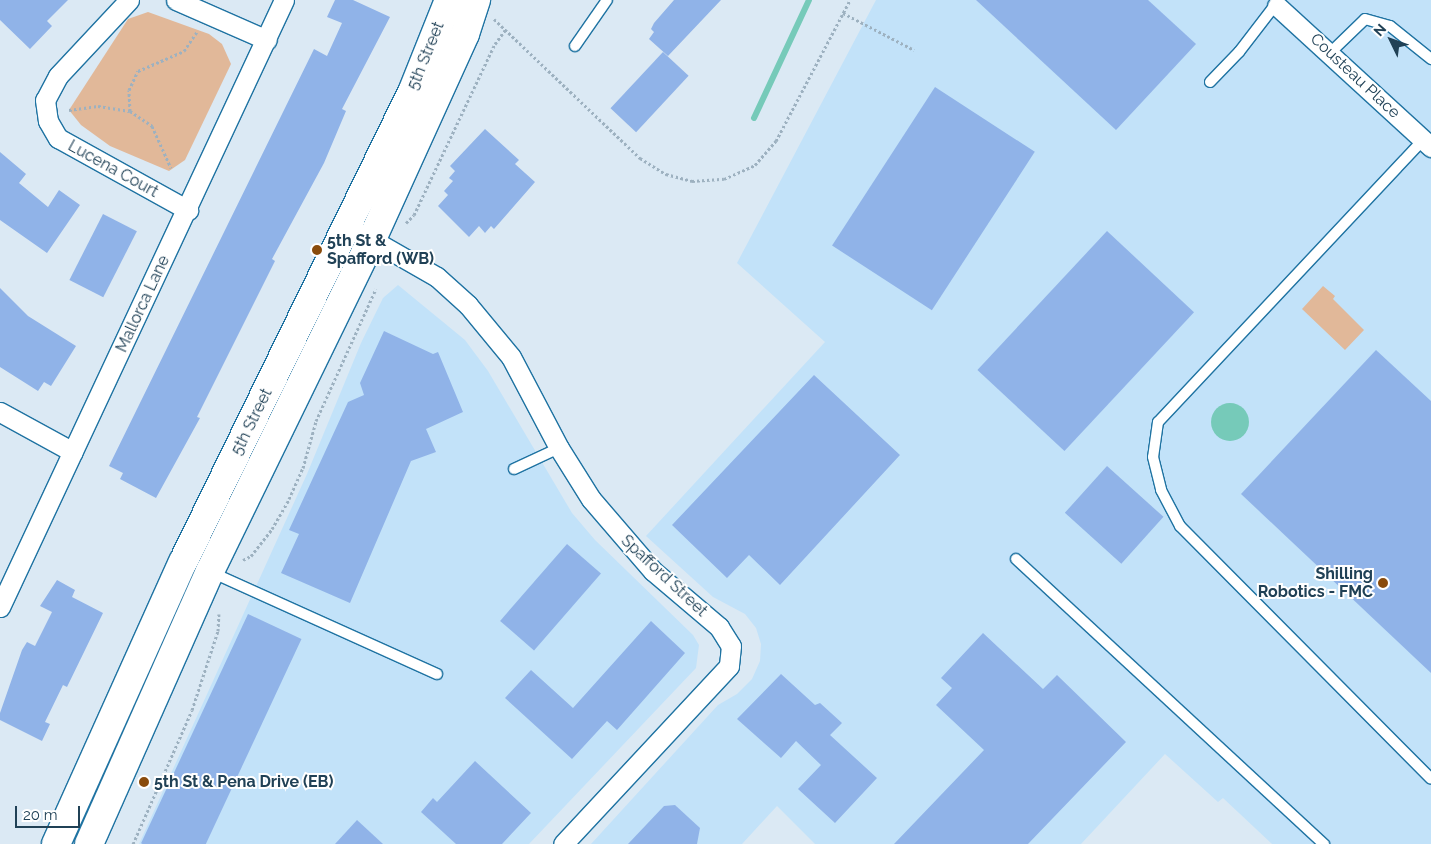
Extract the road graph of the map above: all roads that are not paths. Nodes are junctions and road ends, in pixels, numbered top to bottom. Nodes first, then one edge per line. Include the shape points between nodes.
1 (129, 0) edge
2 (176, 0) edge
3 (284, 0) edge
4 (449, 0) edge
5 (607, 0) edge
6 (1274, 3) edge
7 (483, 8) edge
8 (267, 40) junction
9 (576, 46) dead end
10 (1331, 52) junction
11 (1431, 59) edge
12 (1210, 82) dead end
13 (1427, 143) edge
14 (188, 210) junction
15 (348, 227) junction
16 (372, 239) junction
17 (0, 412) edge
18 (559, 448) junction
19 (73, 452) junction
20 (514, 469) dead end
21 (1016, 559) dead end
22 (219, 575) junction
23 (0, 607) edge
24 (437, 674) dead end
25 (1431, 779) edge
26 (56, 844) edge
27 (89, 844) edge
28 (563, 844) edge
29 (1324, 844) edge

1 - 14 street, Lucena Court via 58,76 45,100 48,120 58,138
2 - 8 street
3 - 8 street, Mallorca Lane
4 - 15 main road, 5th Street via 413,90
5 - 9 lane
6 - 10 street, Cousteau Place
6 - 12 lane
7 - 16 main road, 5th Street via 465,34
8 - 14 street, Mallorca Lane
10 - 11 lane via 1365,19 1390,26
10 - 13 street, Cousteau Place
13 - 25 lane via 1158,422 1153,457 1162,490 1180,526
14 - 19 street, Mallorca Lane
15 - 16 street, Spafford Street
15 - 26 main road, 5th Street via 183,562
16 - 18 street, Spafford Street via 437,277 468,305 511,357
16 - 22 main road, 5th Street
17 - 19 street
18 - 20 lane
18 - 28 street, Spafford Street via 621,536 653,571 718,627 731,646 729,666
19 - 23 street, Mallorca Lane
21 - 29 lane
22 - 24 lane
22 - 27 main road, 5th Street

